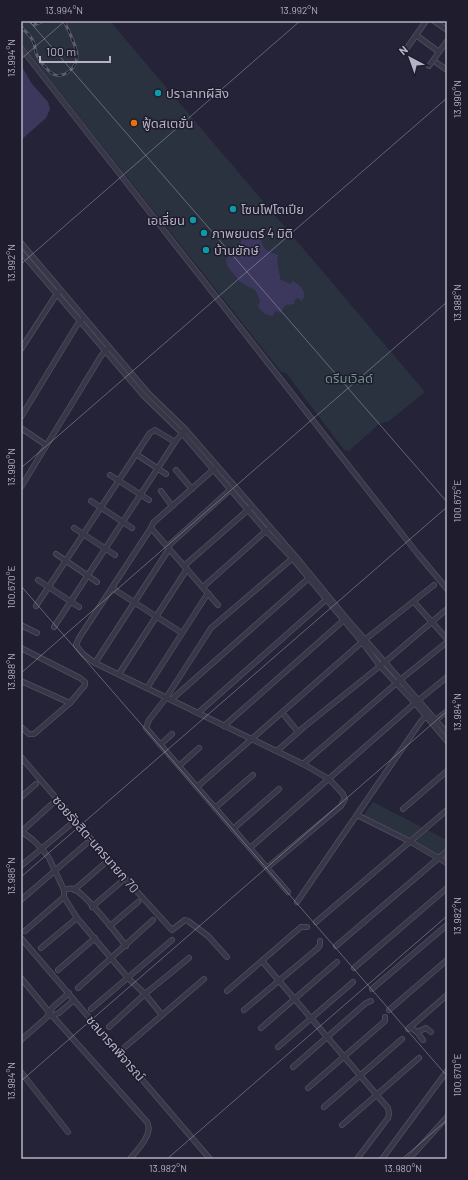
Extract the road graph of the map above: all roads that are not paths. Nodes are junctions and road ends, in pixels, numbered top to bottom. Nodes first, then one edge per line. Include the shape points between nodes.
1 (426, 21) edge
2 (434, 21) edge
3 (447, 30) edge
4 (416, 35) junction
5 (447, 41) edge
6 (21, 48) edge
7 (407, 48) dead end
8 (439, 52) junction
9 (437, 63) dead end
10 (429, 66) dead end
11 (447, 70) edge
12 (21, 243) edge
13 (21, 252) edge
14 (39, 264) junction
15 (35, 268) junction
16 (60, 289) junction
17 (57, 293) junction
18 (83, 319) junction
19 (108, 348) junction
20 (21, 349) edge
21 (21, 417) edge
22 (21, 428) edge
23 (184, 431) junction
24 (175, 442) junction
25 (46, 444) junction
26 (136, 454) junction
27 (158, 468) junction
28 (215, 468) junction
29 (176, 470) dead end
30 (166, 474) dead end
31 (110, 475) dead end
32 (118, 481) junction
33 (21, 486) edge
34 (232, 488) junction
35 (192, 489) junction
36 (161, 490) dead end
37 (140, 495) junction
38 (148, 500) dead end
39 (91, 501) dead end
40 (172, 506) junction
41 (101, 507) junction
42 (249, 508) junction
43 (123, 522) junction
44 (74, 528) dead end
45 (132, 528) dead end
46 (151, 528) junction
47 (268, 529) junction
48 (83, 534) junction
49 (168, 548) junction
50 (106, 549) junction
51 (56, 554) dead end
52 (115, 555) dead end
53 (296, 556) junction
54 (66, 561) junction
55 (185, 568) junction
56 (88, 575) junction
57 (310, 577) junction
58 (38, 580) dead end
59 (97, 582) dead end
60 (434, 585) dead end
61 (48, 587) junction
62 (203, 587) junction
63 (112, 588) junction
64 (447, 589) edge
65 (208, 593) junction
66 (328, 598) junction
67 (70, 602) junction
68 (414, 602) junction
69 (134, 603) junction
70 (218, 605) dead end
71 (36, 606) dead end
72 (79, 607) dead end
73 (447, 609) edge
74 (156, 617) junction
75 (345, 619) junction
76 (431, 622) junction
77 (21, 625) edge
78 (54, 627) dead end
79 (37, 633) dead end
80 (182, 633) junction
81 (364, 641) junction
82 (447, 641) edge
83 (21, 648) edge
84 (385, 662) junction
85 (95, 663) junction
86 (380, 666) junction
87 (119, 674) junction
88 (447, 677) edge
89 (21, 681) edge
90 (398, 681) junction
91 (147, 688) junction
92 (169, 699) junction
93 (417, 702) junction
94 (70, 703) junction
95 (447, 711) edge
96 (198, 713) junction
97 (428, 715) junction
98 (284, 716) dead end
99 (436, 720) junction
100 (224, 726) junction
101 (21, 727) edge
102 (298, 732) junction
103 (447, 733) edge
104 (172, 734) dead end
105 (251, 739) junction
106 (447, 741) edge
107 (160, 744) junction
108 (199, 748) dead end
109 (277, 751) junction
110 (21, 757) edge
111 (303, 764) junction
112 (179, 766) junction
113 (447, 771) edge
114 (253, 775) dead end
115 (329, 779) junction
116 (36, 784) dead end
117 (197, 787) junction
118 (279, 789) dead end
119 (21, 797) edge
120 (52, 804) dead end
121 (215, 808) junction
122 (403, 809) dead end
123 (447, 810) edge
124 (357, 815) junction
125 (71, 824) dead end
126 (233, 829) junction
127 (21, 831) edge
128 (409, 841) junction
129 (87, 843) dead end
130 (250, 848) junction
131 (42, 849) junction
132 (447, 851) edge
133 (438, 858) junction
134 (447, 863) edge
135 (104, 864) dead end
136 (21, 866) edge
137 (268, 868) junction
138 (54, 872) junction
139 (121, 882) dead end
140 (447, 888) edge
141 (64, 890) junction
142 (74, 890) junction
143 (288, 892) dead end
144 (64, 897) junction
145 (21, 900) edge
146 (138, 902) dead end
147 (297, 902) dead end
148 (92, 907) junction
149 (77, 918) junction
150 (153, 920) dead end
151 (316, 922) dead end
152 (447, 925) edge
153 (110, 926) junction
154 (307, 927) dead end
155 (25, 931) dead end
156 (21, 938) edge
157 (95, 938) junction
158 (172, 940) dead end
159 (320, 941) dead end
160 (126, 946) junction
161 (336, 946) dead end
162 (41, 948) dead end
163 (227, 957) dead end
164 (112, 958) junction
165 (189, 958) dead end
166 (447, 960) edge
167 (262, 961) junction
168 (337, 962) dead end
169 (354, 968) dead end
170 (58, 970) dead end
171 (21, 978) edge
172 (128, 978) junction
173 (204, 979) dead end
174 (279, 980) junction
175 (353, 982) dead end
176 (78, 988) dead end
177 (372, 989) dead end
178 (227, 991) dead end
179 (68, 993) junction
180 (145, 994) junction
181 (447, 996) edge
182 (294, 998) junction
183 (74, 1000) junction
184 (372, 1001) dead end
185 (91, 1009) dead end
186 (244, 1010) dead end
187 (389, 1010) dead end
188 (51, 1014) junction
189 (162, 1014) junction
190 (385, 1017) dead end
191 (311, 1018) junction
192 (109, 1027) dead end
193 (261, 1028) dead end
194 (416, 1032) junction
195 (431, 1032) dead end
196 (328, 1038) junction
197 (402, 1039) dead end
198 (21, 1040) edge
199 (423, 1040) dead end
200 (125, 1047) dead end
201 (278, 1047) dead end
202 (344, 1057) junction
203 (419, 1058) dead end
204 (293, 1067) dead end
205 (447, 1071) edge
206 (21, 1072) edge
207 (360, 1075) junction
208 (308, 1088) dead end
209 (376, 1095) junction
210 (324, 1107) dead end
211 (447, 1117) edge
212 (342, 1125) dead end
213 (68, 1132) dead end
214 (130, 1159) edge
215 (210, 1159) edge
216 (357, 1159) edge
217 (382, 1159) edge
218 (409, 1159) edge

1 - 4 street
2 - 3 street
4 - 7 street
4 - 8 street
5 - 8 street
6 - 64 street
8 - 10 street
9 - 11 street
12 - 14 street
13 - 15 street
14 - 15 street
14 - 16 street
15 - 17 street
16 - 17 street
16 - 18 street
17 - 18 street
17 - 20 street
18 - 19 street
18 - 21 street
19 - 23 street via 144,395
19 - 25 street
22 - 25 street
23 - 24 street
23 - 28 street
24 - 26 street via 152,430
24 - 27 street
25 - 33 street
26 - 27 street
26 - 32 street
27 - 30 street
27 - 37 street
28 - 34 street
28 - 35 street
29 - 35 street
31 - 32 street
32 - 37 street
32 - 41 street
34 - 42 street
34 - 49 street
35 - 40 street
36 - 40 street
37 - 38 street
37 - 43 street
39 - 41 street
40 - 46 street via 153,523
41 - 43 street
41 - 48 street
42 - 47 street
42 - 55 street
43 - 45 street
43 - 50 street
44 - 48 street
46 - 49 street
46 - 63 street
47 - 53 street
47 - 62 street
48 - 50 street
48 - 54 street
49 - 55 street
49 - 69 street
50 - 52 street
50 - 56 street
51 - 54 street
53 - 57 street
53 - 92 street via 211,628
54 - 56 street
54 - 61 street
55 - 62 street
55 - 74 street
56 - 59 street
56 - 67 street
57 - 66 street
57 - 92 street
58 - 61 street
60 - 68 street
61 - 67 street
61 - 71 street
62 - 65 street
63 - 69 street
63 - 85 street via 76,645
65 - 70 street
65 - 80 street
66 - 75 street
66 - 96 street
67 - 72 street
67 - 78 street
68 - 76 street
68 - 81 street
69 - 74 street
69 - 85 street
73 - 76 street
74 - 80 street
74 - 87 street
75 - 81 street
75 - 100 street
76 - 82 street
76 - 84 street
77 - 79 street
80 - 91 street
81 - 84 street
81 - 86 street
81 - 105 street
82 - 90 street
83 - 94 street via 85,682 83,689
84 - 86 street
84 - 90 street
85 - 87 street
86 - 90 street
86 - 102 street
87 - 91 street
88 - 93 street
89 - 94 street
90 - 93 street
90 - 111 street
91 - 92 street
92 - 96 street
92 - 107 street via 146,724 146,728
93 - 97 street
93 - 115 street
94 - 101 street via 34,734
95 - 99 street
96 - 100 street
97 - 99 street
97 - 106 street
97 - 124 street via 417,727
98 - 102 street
99 - 103 street
100 - 105 street
102 - 109 street
104 - 107 street
105 - 109 street
105 - 117 street
107 - 112 street
108 - 112 street
109 - 111 street
110 - 163 street, ซอยรังสิต-นครนายก 70 via 172,930 185,920 188,921 208,936
111 - 115 street
112 - 117 street
113 - 122 street
114 - 121 street
115 - 130 street
115 - 137 street via 343,794 344,802
116 - 119 street
117 - 121 street
118 - 126 street
120 - 127 street
121 - 126 street
123 - 128 street
124 - 128 street
124 - 147 street
125 - 131 street
126 - 130 street
127 - 131 street
128 - 133 street
128 - 151 street
129 - 138 street
130 - 137 street
131 - 136 street
131 - 138 street
132 - 133 street
133 - 134 street
133 - 161 street
135 - 142 street
137 - 143 street
138 - 141 street
138 - 145 street
139 - 148 street
140 - 169 street
141 - 142 street
141 - 144 street
142 - 148 street
144 - 149 street
144 - 155 street
146 - 153 street
148 - 153 street
149 - 157 street
149 - 162 street
150 - 160 street
152 - 177 street
153 - 160 street
154 - 167 street via 301,927
156 - 179 street, ชลมารคพิจารณ์
157 - 164 street
157 - 170 street
158 - 172 street
159 - 174 street via 318,948
160 - 164 street
164 - 172 street
164 - 176 street
165 - 180 street
166 - 187 street
167 - 174 street
167 - 178 street
168 - 182 street
171 - 188 street
172 - 180 street
172 - 185 street
173 - 189 street
174 - 182 street
174 - 186 street
175 - 191 street
179 - 183 street, ชลมารคพิจารณ์
179 - 188 street via 53,1007
180 - 189 street
180 - 192 street
181 - 194 street via 409,1028
182 - 191 street
182 - 193 street
183 - 188 street via 59,1013
183 - 215 street, ชลมารคพิจารณ์
184 - 196 street via 366,1003
188 - 198 street
188 - 214 street via 149,1126 148,1134
189 - 200 street
190 - 202 street via 385,1021
191 - 196 street
191 - 201 street
194 - 195 street via 426,1028
194 - 199 street
196 - 202 street
196 - 204 street
197 - 207 street
202 - 207 street
202 - 208 street
203 - 209 street
205 - 217 street
206 - 213 street
207 - 209 street
207 - 210 street
209 - 212 street
209 - 216 street via 388,1108 388,1118
211 - 218 street

